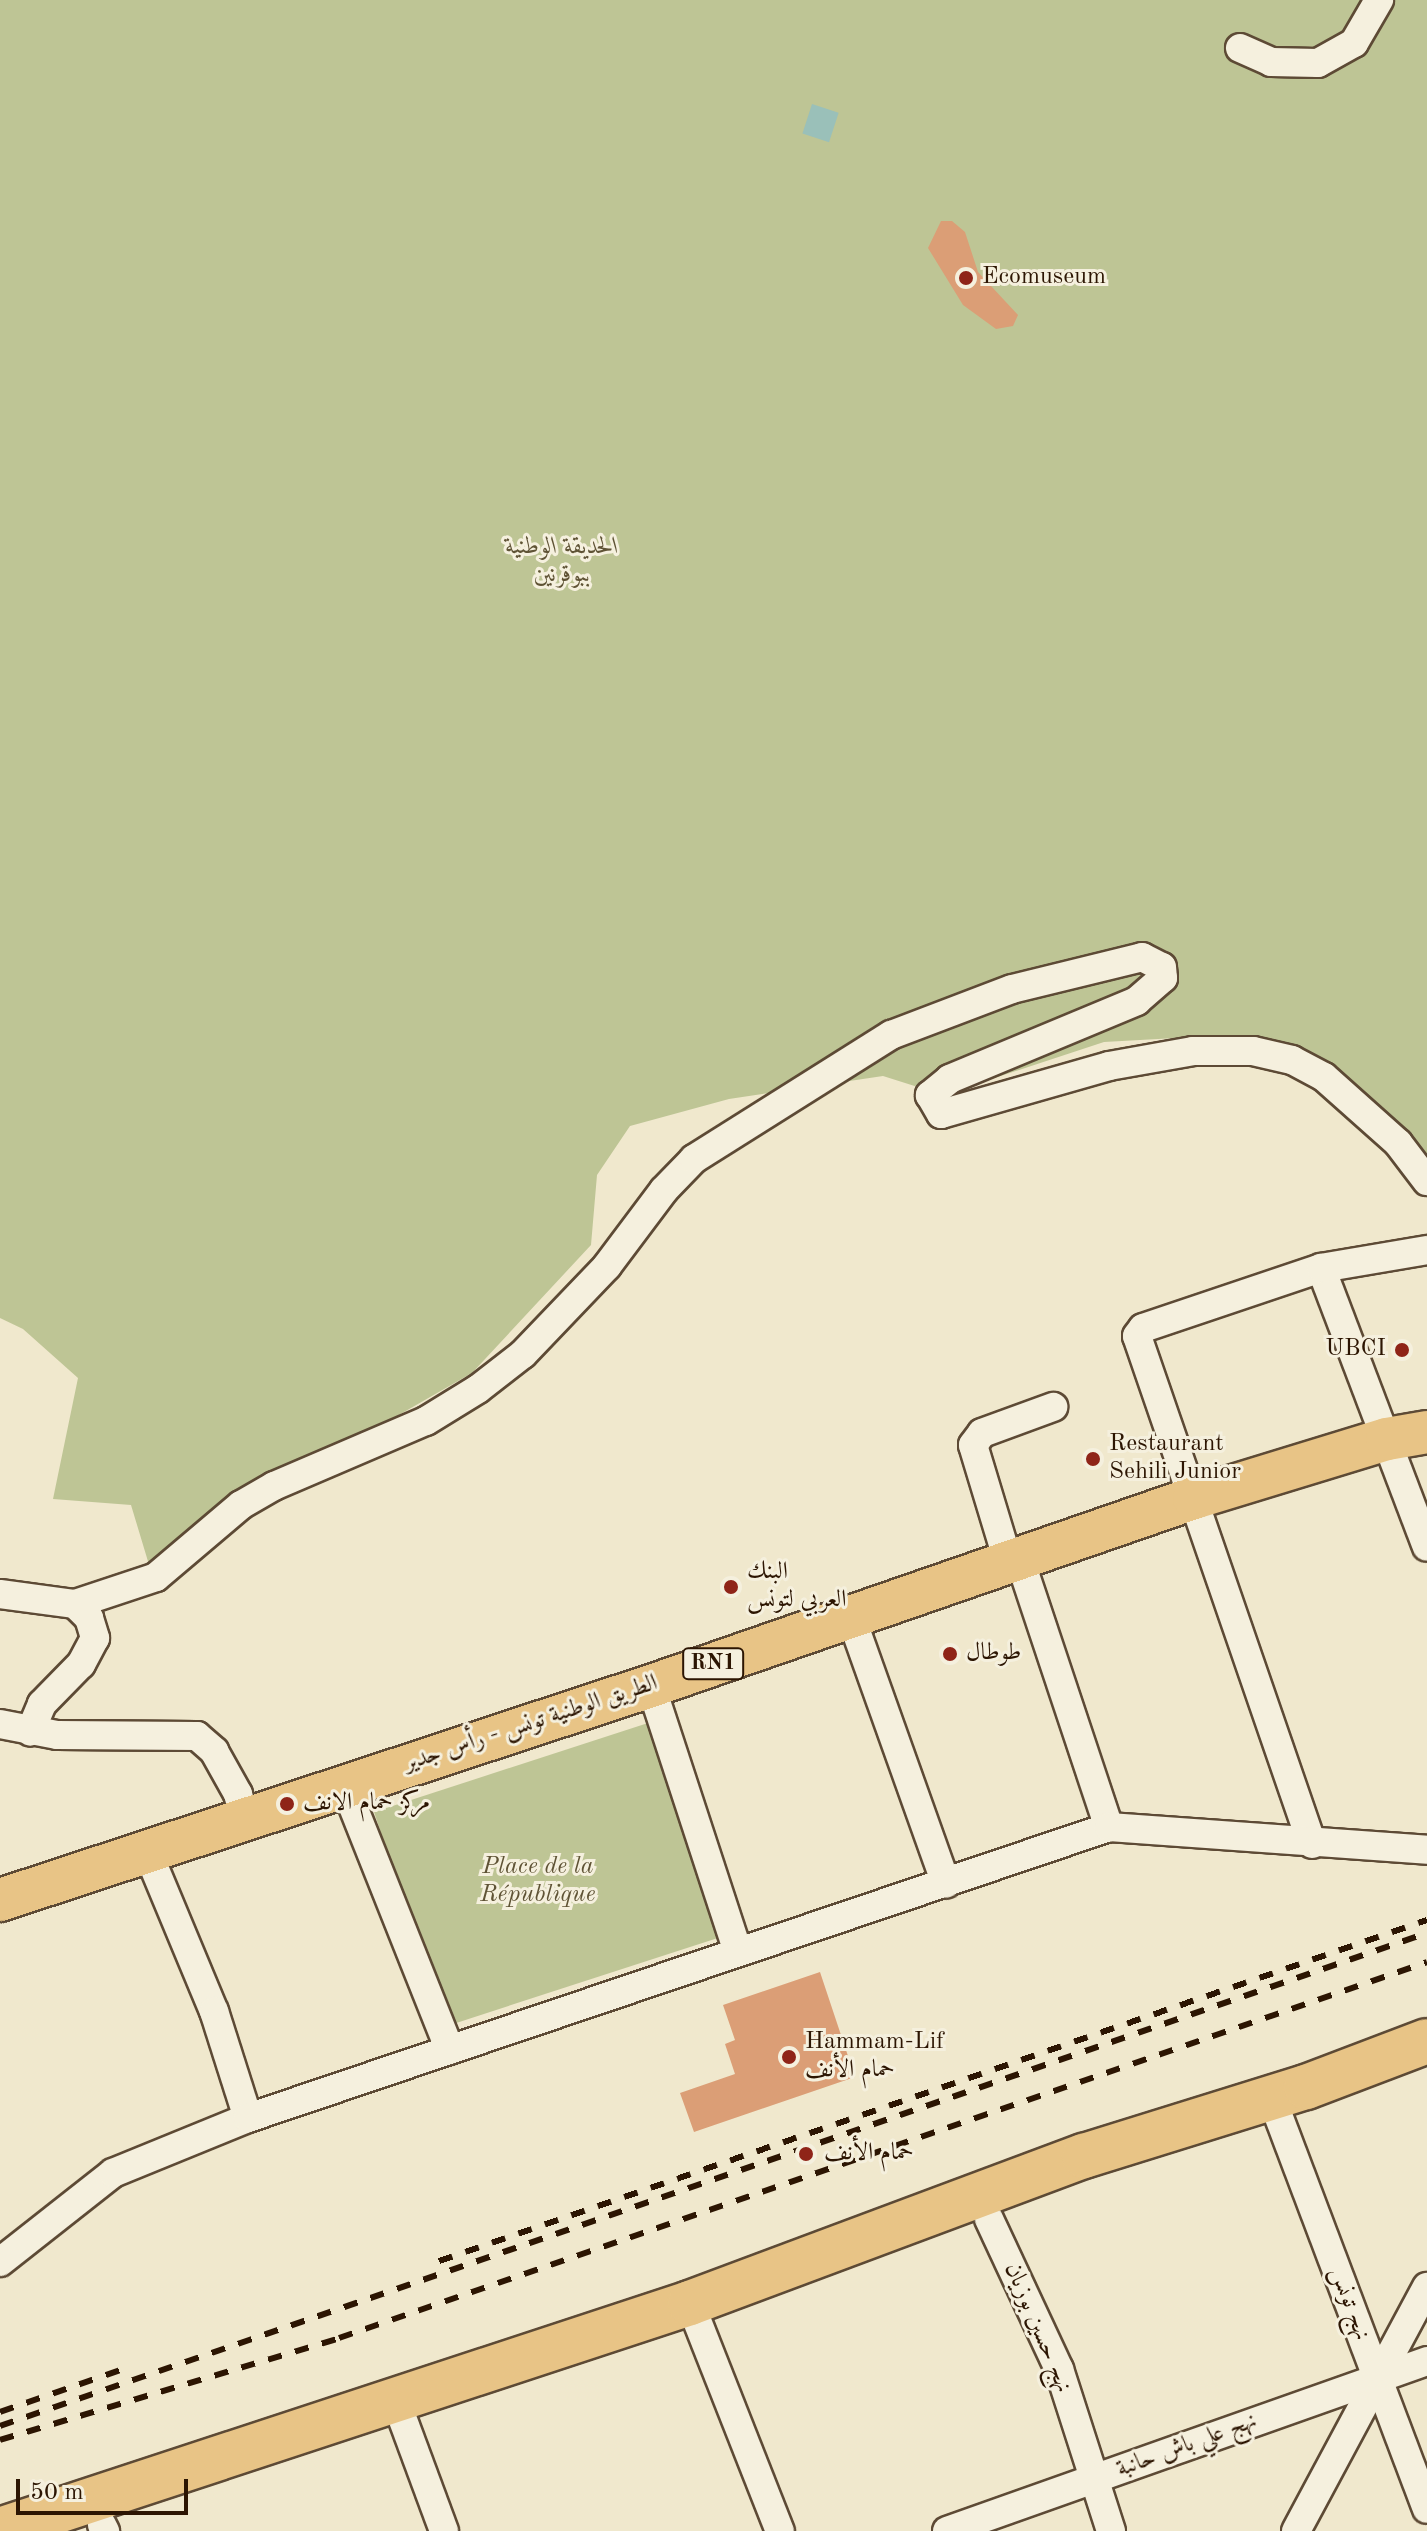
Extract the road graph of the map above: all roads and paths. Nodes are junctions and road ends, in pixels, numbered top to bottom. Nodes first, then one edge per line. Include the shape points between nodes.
1 (1379, 0) edge
2 (1240, 48) dead end
3 (1427, 1181) edge
4 (1427, 1250) edge
5 (1321, 1268) junction
6 (1053, 1407) dead end
7 (1407, 1436) edge
8 (1194, 1498) junction
9 (1427, 1547) edge
10 (1014, 1559) junction
11 (0, 1594) edge
12 (75, 1604) junction
13 (851, 1617) junction
14 (651, 1686) junction
15 (0, 1724) edge
16 (30, 1732) junction
17 (344, 1784) junction
18 (244, 1817) junction
19 (1109, 1827) junction
20 (1312, 1844) junction
21 (146, 1848) junction
22 (1427, 1850) edge
23 (946, 1884) junction
24 (0, 1900) edge
25 (738, 1952) junction
26 (1427, 2041) edge
27 (450, 2050) junction
28 (1427, 2069) edge
29 (1276, 2110) junction
30 (248, 2118) junction
31 (989, 2219) junction
32 (0, 2262) edge
33 (1427, 2287) edge
34 (694, 2314) junction
35 (1427, 2361) edge
36 (1377, 2378) junction
37 (403, 2420) junction
38 (1092, 2480) junction
39 (1427, 2509) edge
40 (97, 2529) edge
41 (0, 2530) edge
42 (444, 2531) edge
43 (780, 2531) edge
44 (947, 2531) edge
45 (1111, 2531) edge
46 (1296, 2531) edge

1 - 2 street via 1354,43 1318,63 1271,62
3 - 12 street via 1398,1143 1324,1077 1292,1060 1253,1051 1193,1051 1109,1066 941,1114 930,1095 950,1079 1137,1001 1163,978 1162,967 1142,957 1012,989 953,1008 879,1042 694,1159 607,1266 523,1354 478,1389 426,1421 241,1505 156,1577
4 - 5 street
5 - 7 street
5 - 8 street via 1139,1332 1136,1340
6 - 10 street via 982,1433 973,1445
7 - 8 main road, الطريق الوطنية تونس - رأس جدير / RN1
7 - 9 street
8 - 10 main road, الطريق الوطنية تونس - رأس جدير / RN1
8 - 20 street
10 - 13 main road, الطريق الوطنية تونس - رأس جدير / RN1
10 - 19 street
11 - 12 street
12 - 16 street via 89,1618 95,1638 91,1651 42,1704
13 - 14 main road, الطريق الوطنية تونس - رأس جدير / RN1
13 - 23 street
14 - 17 main road, الطريق الوطنية تونس - رأس جدير / RN1
14 - 25 street
15 - 16 street
16 - 18 street via 197,1736 214,1751 238,1794
17 - 18 main road, الطريق الوطنية تونس - رأس جدير / RN1
17 - 27 street
18 - 21 main road, الطريق الوطنية تونس - رأس جدير / RN1
19 - 20 street
19 - 23 street
20 - 22 street
21 - 24 main road, الطريق الوطنية تونس - رأس جدير / RN1
21 - 30 street via 214,2011
23 - 25 street
25 - 27 street
26 - 29 highway
27 - 30 street
28 - 29 highway
29 - 31 highway
29 - 34 highway via 1084,2156
29 - 36 street, نهج تونس
30 - 32 street via 113,2173
31 - 34 highway
31 - 38 street, نهج حسين بوزيان via 1059,2369
33 - 36 street
34 - 37 highway
34 - 41 highway
34 - 43 street
35 - 36 street, نهج علي باش حانبة
36 - 38 street, نهج علي باش حانبة
36 - 39 street, نهج تونس
36 - 46 street
37 - 40 highway
37 - 42 street
38 - 44 street, نهج علي باش حانبة
38 - 45 street, نهج حسين بوزيان

